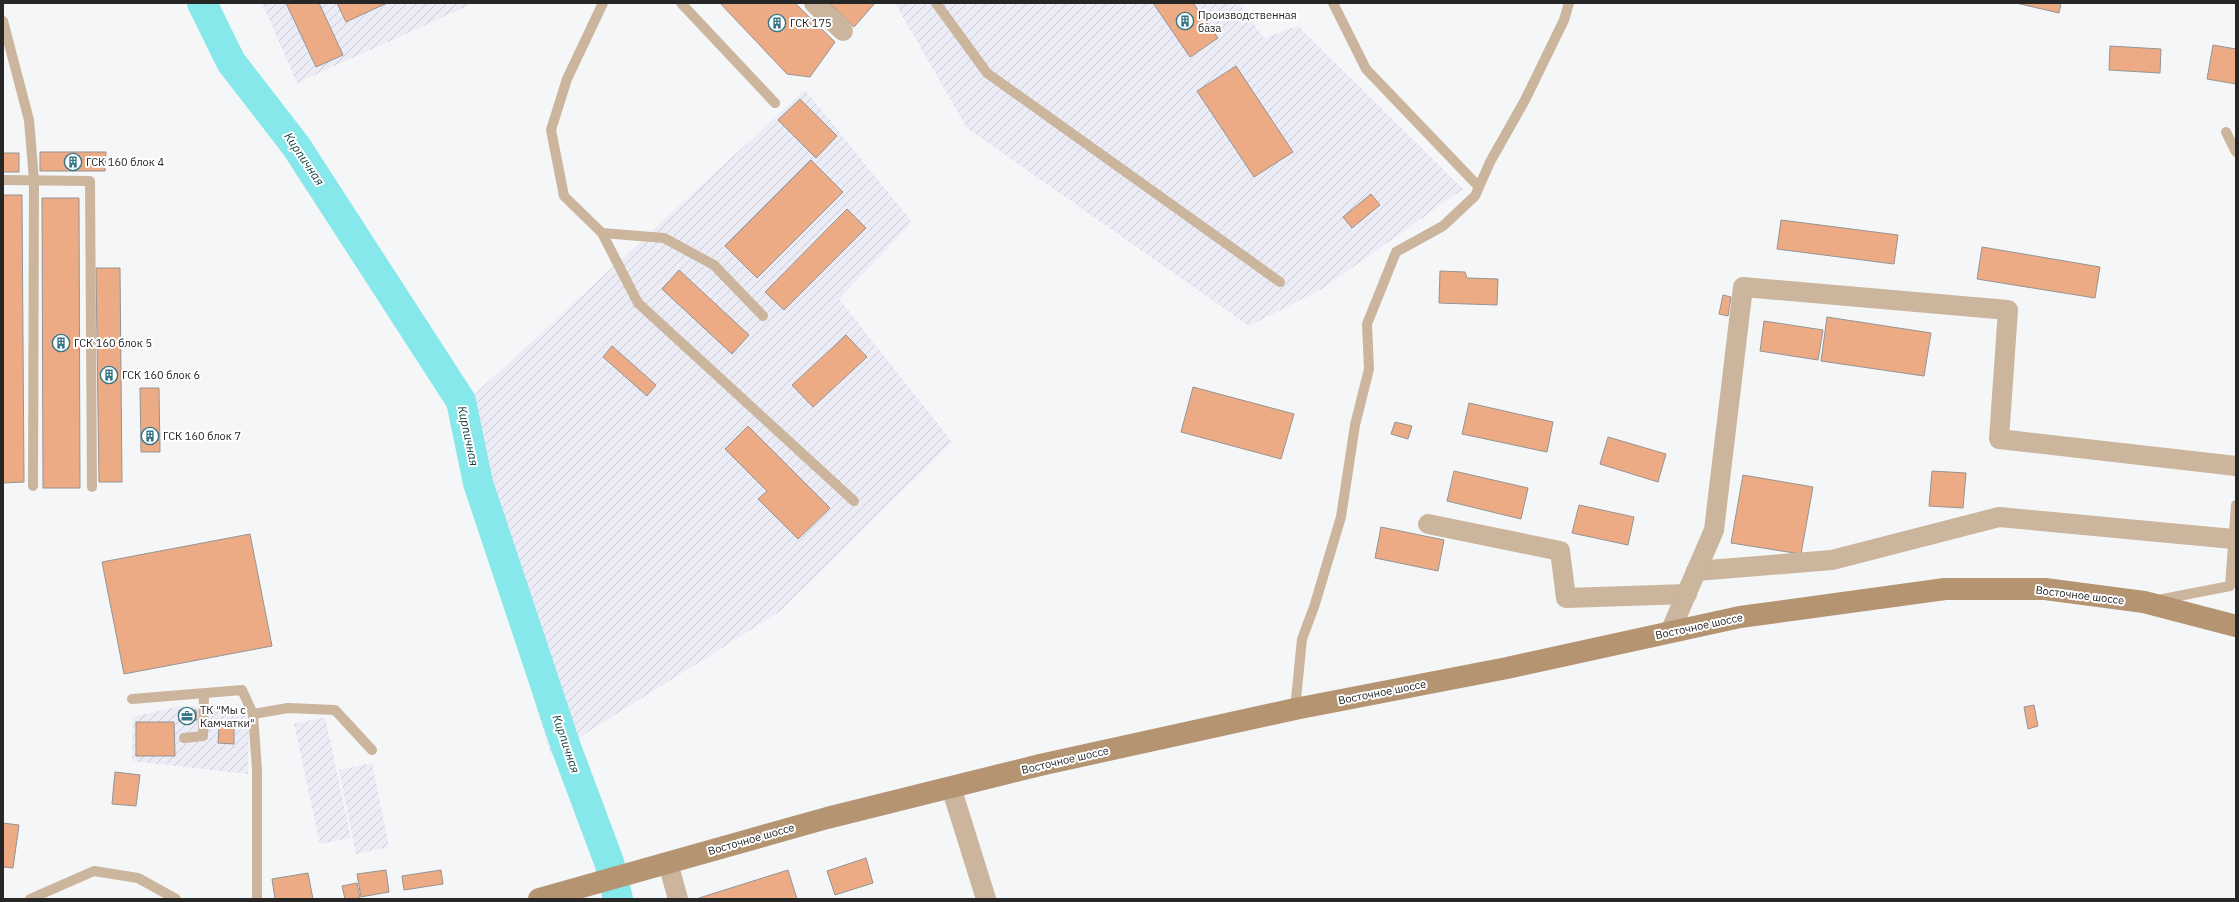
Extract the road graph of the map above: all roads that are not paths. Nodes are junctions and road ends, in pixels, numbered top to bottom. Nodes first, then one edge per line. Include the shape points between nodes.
1 (603, 3) edge
2 (681, 3) edge
3 (814, 3) edge
4 (936, 3) edge
5 (1333, 3) edge
6 (1569, 3) edge
7 (3, 21) edge
8 (843, 31) dead end
9 (775, 103) dead end
10 (2226, 132) dead end
11 (2236, 152) edge
12 (3, 180) edge
13 (34, 180) junction
14 (1479, 187) junction
15 (602, 233) junction
16 (1280, 282) dead end
17 (764, 316) dead end
18 (2236, 466) edge
19 (33, 486) dead end
20 (92, 487) dead end
21 (854, 501) dead end
22 (2236, 505) edge
23 (1428, 524) dead end
24 (2233, 539) junction
25 (1696, 571) junction
26 (1687, 594) junction
27 (2144, 602) junction
28 (2236, 626) edge
29 (1670, 632) junction
30 (204, 694) junction
31 (132, 700) dead end
32 (1295, 709) junction
33 (253, 714) junction
34 (184, 738) dead end
35 (372, 750) dead end
36 (951, 788) junction
37 (668, 863) junction
38 (30, 899) edge
39 (176, 899) edge
40 (257, 899) edge
41 (539, 899) edge
42 (678, 899) edge
43 (986, 899) edge

1 - 15 lane via 567,79 551,130 564,196
2 - 9 lane
3 - 8 street
4 - 16 lane via 987,73
5 - 14 lane via 1366,69
6 - 14 lane via 1561,27
7 - 13 lane via 29,120
10 - 11 lane
12 - 13 lane
13 - 19 lane
13 - 20 lane via 90,181
14 - 32 lane via 1475,196 1444,226 1396,252 1367,324 1369,369 1355,425 1341,517 1302,639
15 - 17 lane via 664,238 714,265
15 - 21 lane via 638,303
18 - 25 street via 1999,439 2008,310 1743,287 1714,530
22 - 24 lane
23 - 26 street via 1560,551 1566,598
24 - 25 street via 1999,518 1832,560
24 - 27 lane via 2230,586
25 - 26 street
26 - 29 street
27 - 28 street, Восточное шоссе
27 - 29 street, Восточное шоссе via 2045,589 1945,589 1740,617
29 - 32 street, Восточное шоссе via 1507,668
30 - 31 lane
30 - 33 lane via 242,690
30 - 34 lane via 203,736
32 - 36 street, Восточное шоссе via 1040,765
33 - 35 lane via 288,708 335,710
33 - 40 lane via 257,770
36 - 37 street, Восточное шоссе via 827,818
36 - 43 street
37 - 41 street, Восточное шоссе
37 - 42 street
38 - 39 lane via 94,871 138,878

